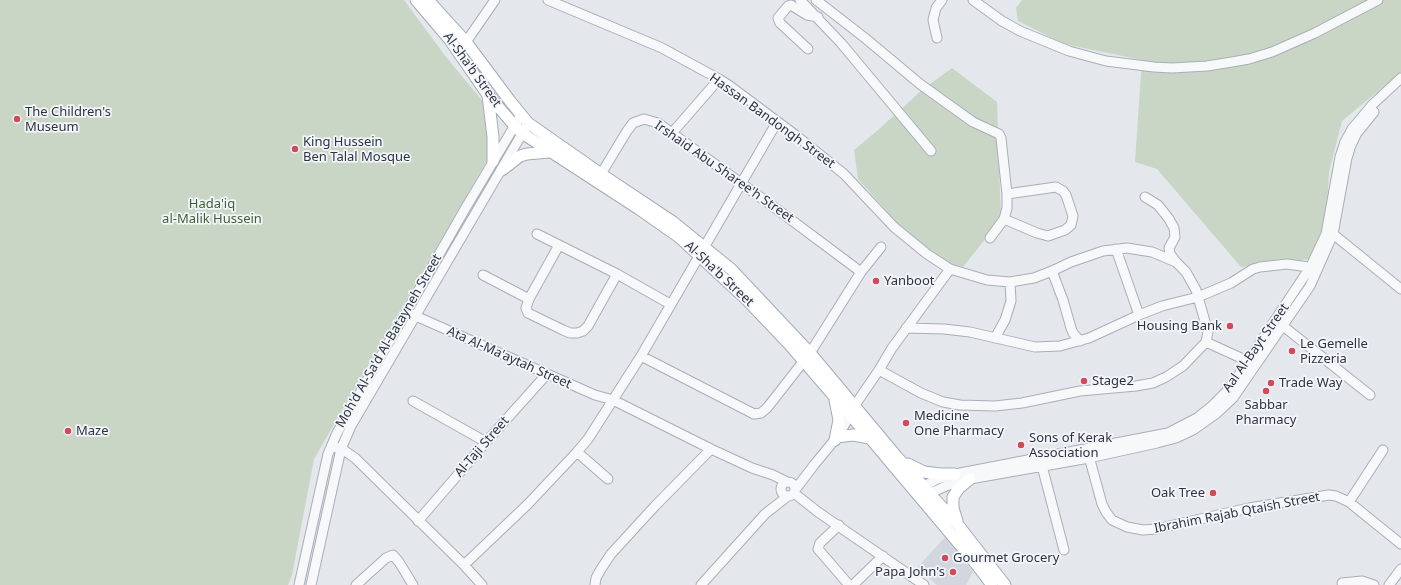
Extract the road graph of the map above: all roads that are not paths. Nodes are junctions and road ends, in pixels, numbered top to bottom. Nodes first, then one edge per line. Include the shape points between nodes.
1 (416, 0) edge
2 (428, 0) edge
3 (495, 0) edge
4 (548, 0) edge
5 (800, 0) edge
6 (816, 0) edge
7 (942, 0) edge
8 (973, 0) edge
9 (1378, 0) edge
10 (818, 17) junction
11 (937, 38) dead end
12 (466, 42) junction
13 (808, 49) dead end
14 (1401, 78) edge
15 (719, 79) junction
16 (1401, 85) edge
17 (488, 95) junction
18 (525, 119) junction
19 (777, 122) junction
20 (514, 125) junction
21 (522, 133) junction
22 (672, 133) junction
23 (931, 151) dead end
24 (549, 152) junction
25 (493, 161) junction
26 (502, 170) junction
27 (601, 174) junction
28 (740, 182) junction
29 (1007, 194) junction
30 (1145, 197) dead end
31 (1004, 219) junction
32 (537, 234) dead end
33 (1333, 234) junction
34 (990, 238) dead end
35 (560, 245) junction
36 (881, 247) dead end
37 (1116, 249) junction
38 (701, 250) junction
39 (1176, 262) junction
40 (1315, 268) junction
41 (950, 269) junction
42 (1052, 271) junction
43 (862, 272) junction
44 (617, 274) junction
45 (483, 275) dead end
46 (1010, 282) junction
47 (1401, 289) edge
48 (1198, 297) junction
49 (529, 299) junction
50 (670, 304) junction
51 (406, 312) junction
52 (1139, 315) junction
53 (416, 317) junction
54 (1283, 326) junction
55 (906, 328) junction
56 (995, 338) junction
57 (1080, 341) junction
58 (1206, 342) junction
59 (640, 356) junction
60 (807, 357) junction
61 (1252, 363) junction
62 (879, 370) junction
63 (547, 374) junction
64 (1370, 395) dead end
65 (834, 396) junction
66 (613, 400) junction
67 (413, 401) dead end
68 (855, 405) junction
69 (850, 416) junction
70 (836, 438) junction
71 (870, 438) junction
72 (486, 442) junction
73 (1086, 448) junction
74 (330, 449) junction
75 (711, 449) junction
76 (1383, 450) dead end
77 (577, 452) junction
78 (339, 453) junction
79 (898, 457) junction
80 (1089, 458) junction
81 (814, 465) junction
82 (1042, 466) junction
83 (955, 474) junction
84 (608, 479) dead end
85 (970, 479) junction
86 (785, 485) junction
87 (923, 492) junction
88 (792, 493) junction
89 (1349, 502) junction
90 (765, 514) junction
91 (418, 521) junction
92 (839, 525) junction
93 (958, 525) junction
94 (1401, 544) edge
95 (1064, 550) dead end
96 (883, 556) junction
97 (464, 565) junction
98 (1401, 569) edge
99 (1342, 583) dead end
100 (299, 585) edge
101 (311, 585) edge
102 (356, 585) edge
103 (413, 585) edge
104 (482, 585) edge
105 (595, 585) edge
106 (701, 585) edge
107 (849, 585) edge
108 (853, 585) edge
109 (924, 585) edge
110 (992, 585) edge
111 (1005, 585) edge
112 (1374, 585) edge
113 (1389, 585) edge

1 - 17 main road, Al-Sha'b Street via 447,36
2 - 12 main road, Al-Sha'b Street
3 - 12 street
4 - 15 street, Hassan Bandongh Street via 662,48
5 - 10 street
6 - 29 street via 945,102 973,122 999,134
7 - 11 street via 936,8 933,20
8 - 9 street via 1014,28 1069,51 1106,61 1172,68 1249,59 1315,33
10 - 13 street via 807,15 791,5 778,18 779,22
10 - 23 street
12 - 18 main road, Al-Sha'b Street
14 - 40 street, Aal Al-Bayt Street via 1360,118 1345,142 1326,234
15 - 19 street, Hassan Bandongh Street
15 - 22 street
16 - 33 street, Aal Al-Bayt Street via 1366,120 1357,133 1347,158
17 - 20 main road, Al-Sha'b Street
17 - 25 main road
18 - 20 street, Moh'd Al-Sa'd Al-Batayneh Street
18 - 21 street, Moh'd Al-Sa'd Al-Batayneh Street
18 - 27 main road, Al-Sha'b Street
19 - 28 street
19 - 41 street, Hassan Bandongh Street via 844,174 894,227
20 - 21 main road, Al-Sha'b Street
20 - 25 street, Moh'd Al-Sa'd Al-Batayneh Street
21 - 24 main road, Al-Sha'b Street
21 - 26 street, Moh'd Al-Sa'd Al-Batayneh Street
22 - 27 street, Irshaid Abu Sharee'h Street via 658,123 648,120 633,122
22 - 28 street, Irshaid Abu Sharee'h Street
24 - 26 main road via 520,156
24 - 38 main road, Al-Sha'b Street
25 - 51 street, Moh'd Al-Sa'd Al-Batayneh Street
26 - 53 street, Moh'd Al-Sa'd Al-Batayneh Street
27 - 38 main road, Al-Sha'b Street via 673,222
28 - 38 street
28 - 43 street, Irshaid Abu Sharee'h Street
29 - 31 street
29 - 31 street via 1060,188 1066,195 1073,216 1065,230 1048,236
30 - 39 street via 1158,205 1174,228 1175,237 1169,248
31 - 34 street
32 - 35 street
33 - 40 street, Aal Al-Bayt Street
33 - 47 street
35 - 44 street
35 - 49 street
36 - 43 street
37 - 39 street, Hassan Bandongh Street via 1145,250
37 - 42 street, Hassan Bandongh Street via 1090,255
37 - 52 street
38 - 50 street
38 - 60 main road, Al-Sha'b Street
39 - 48 street via 1186,272
40 - 48 street via 1287,264 1260,267
40 - 54 street, Aal Al-Bayt Street via 1310,286
40 - 61 street, Aal Al-Bayt Street
41 - 46 street, Hassan Bandongh Street via 987,280
41 - 55 street
42 - 46 street, Hassan Bandongh Street via 1034,278
42 - 57 street via 1073,333
43 - 60 street
44 - 49 street via 588,326 577,333 562,330 528,312 526,307
44 - 50 street
45 - 49 street
46 - 56 street via 1011,301 1005,320
48 - 52 street
48 - 58 street via 1208,332
50 - 59 street
51 - 53 street, Ata Al-Ma'aytah Street
51 - 74 street, Moh'd Al-Sa'd Al-Batayneh Street via 336,433
52 - 57 street
53 - 63 street, Ata Al-Ma'aytah Street
53 - 78 street, Moh'd Al-Sa'd Al-Batayneh Street via 351,426
54 - 61 street, Aal Al-Bayt Street
54 - 64 street
55 - 56 street via 970,332
55 - 62 street
56 - 57 street via 1047,348
58 - 61 street
58 - 62 street via 1179,369 1153,383 1080,391 996,406 943,402
59 - 60 street via 754,414 761,413 767,408
59 - 66 street
60 - 65 main road, Al-Sha'b Street
60 - 68 main road, Al-Sha'b Street
61 - 73 street, Aal Al-Bayt Street via 1212,406 1178,429
61 - 80 street, Aal Al-Bayt Street via 1233,398 1193,430 1176,438
62 - 68 street
63 - 66 street, Ata Al-Ma'aytah Street via 595,396
63 - 72 street, Al-Taji Street
65 - 69 main road, Al-Sha'b Street
65 - 70 main road via 839,420
66 - 75 street, Ata Al-Ma'aytah Street
66 - 77 street
67 - 72 street
68 - 79 main road, Al-Sha'b Street
69 - 70 street
69 - 71 main road, Al-Sha'b Street
70 - 71 main road via 857,435
70 - 81 street
71 - 87 main road, Al-Sha'b Street
72 - 91 street, Al-Taji Street
73 - 80 street, Ibrahim Rajab Qtaish Street
73 - 83 street, Aal Al-Bayt Street
74 - 78 street
74 - 100 street, Moh'd Al-Sa'd Al-Batayneh Street
75 - 86 street, Ata Al-Ma'aytah Street
75 - 105 street via 611,554 596,578
76 - 89 street
77 - 84 street
77 - 97 street via 523,509
78 - 91 street via 359,464
78 - 101 street, Moh'd Al-Sa'd Al-Batayneh Street
79 - 83 main road via 924,472
79 - 87 main road, Al-Sha'b Street
80 - 82 street, Aal Al-Bayt Street
80 - 89 street, Ibrahim Rajab Qtaish Street via 1106,512 1112,520 1127,528 1156,529 1249,508 1329,495
81 - 86 street
81 - 88 street
82 - 85 street, Aal Al-Bayt Street
82 - 95 street
83 - 87 street, Aal Al-Bayt Street via 935,480
85 - 87 street, Aal Al-Bayt Street
85 - 93 main road via 953,497
86 - 88 street, Ata Al-Ma'aytah Street via 783,493
86 - 90 street
87 - 93 main road, Al-Sha'b Street
87 - 110 main road, Al-Sha'b Street
88 - 90 street
88 - 92 street, Ata Al-Ma'aytah Street
89 - 94 street, Ibrahim Rajab Qtaish Street
90 - 106 street
91 - 97 street
92 - 96 street, Ata Al-Ma'aytah Street
92 - 107 street via 820,543 818,549
93 - 111 main road, Al-Sha'b Street
96 - 108 street
96 - 109 street, Ata Al-Ma'aytah Street
97 - 104 street
98 - 113 street
99 - 112 street via 1362,582
102 - 103 street via 386,558 393,556

